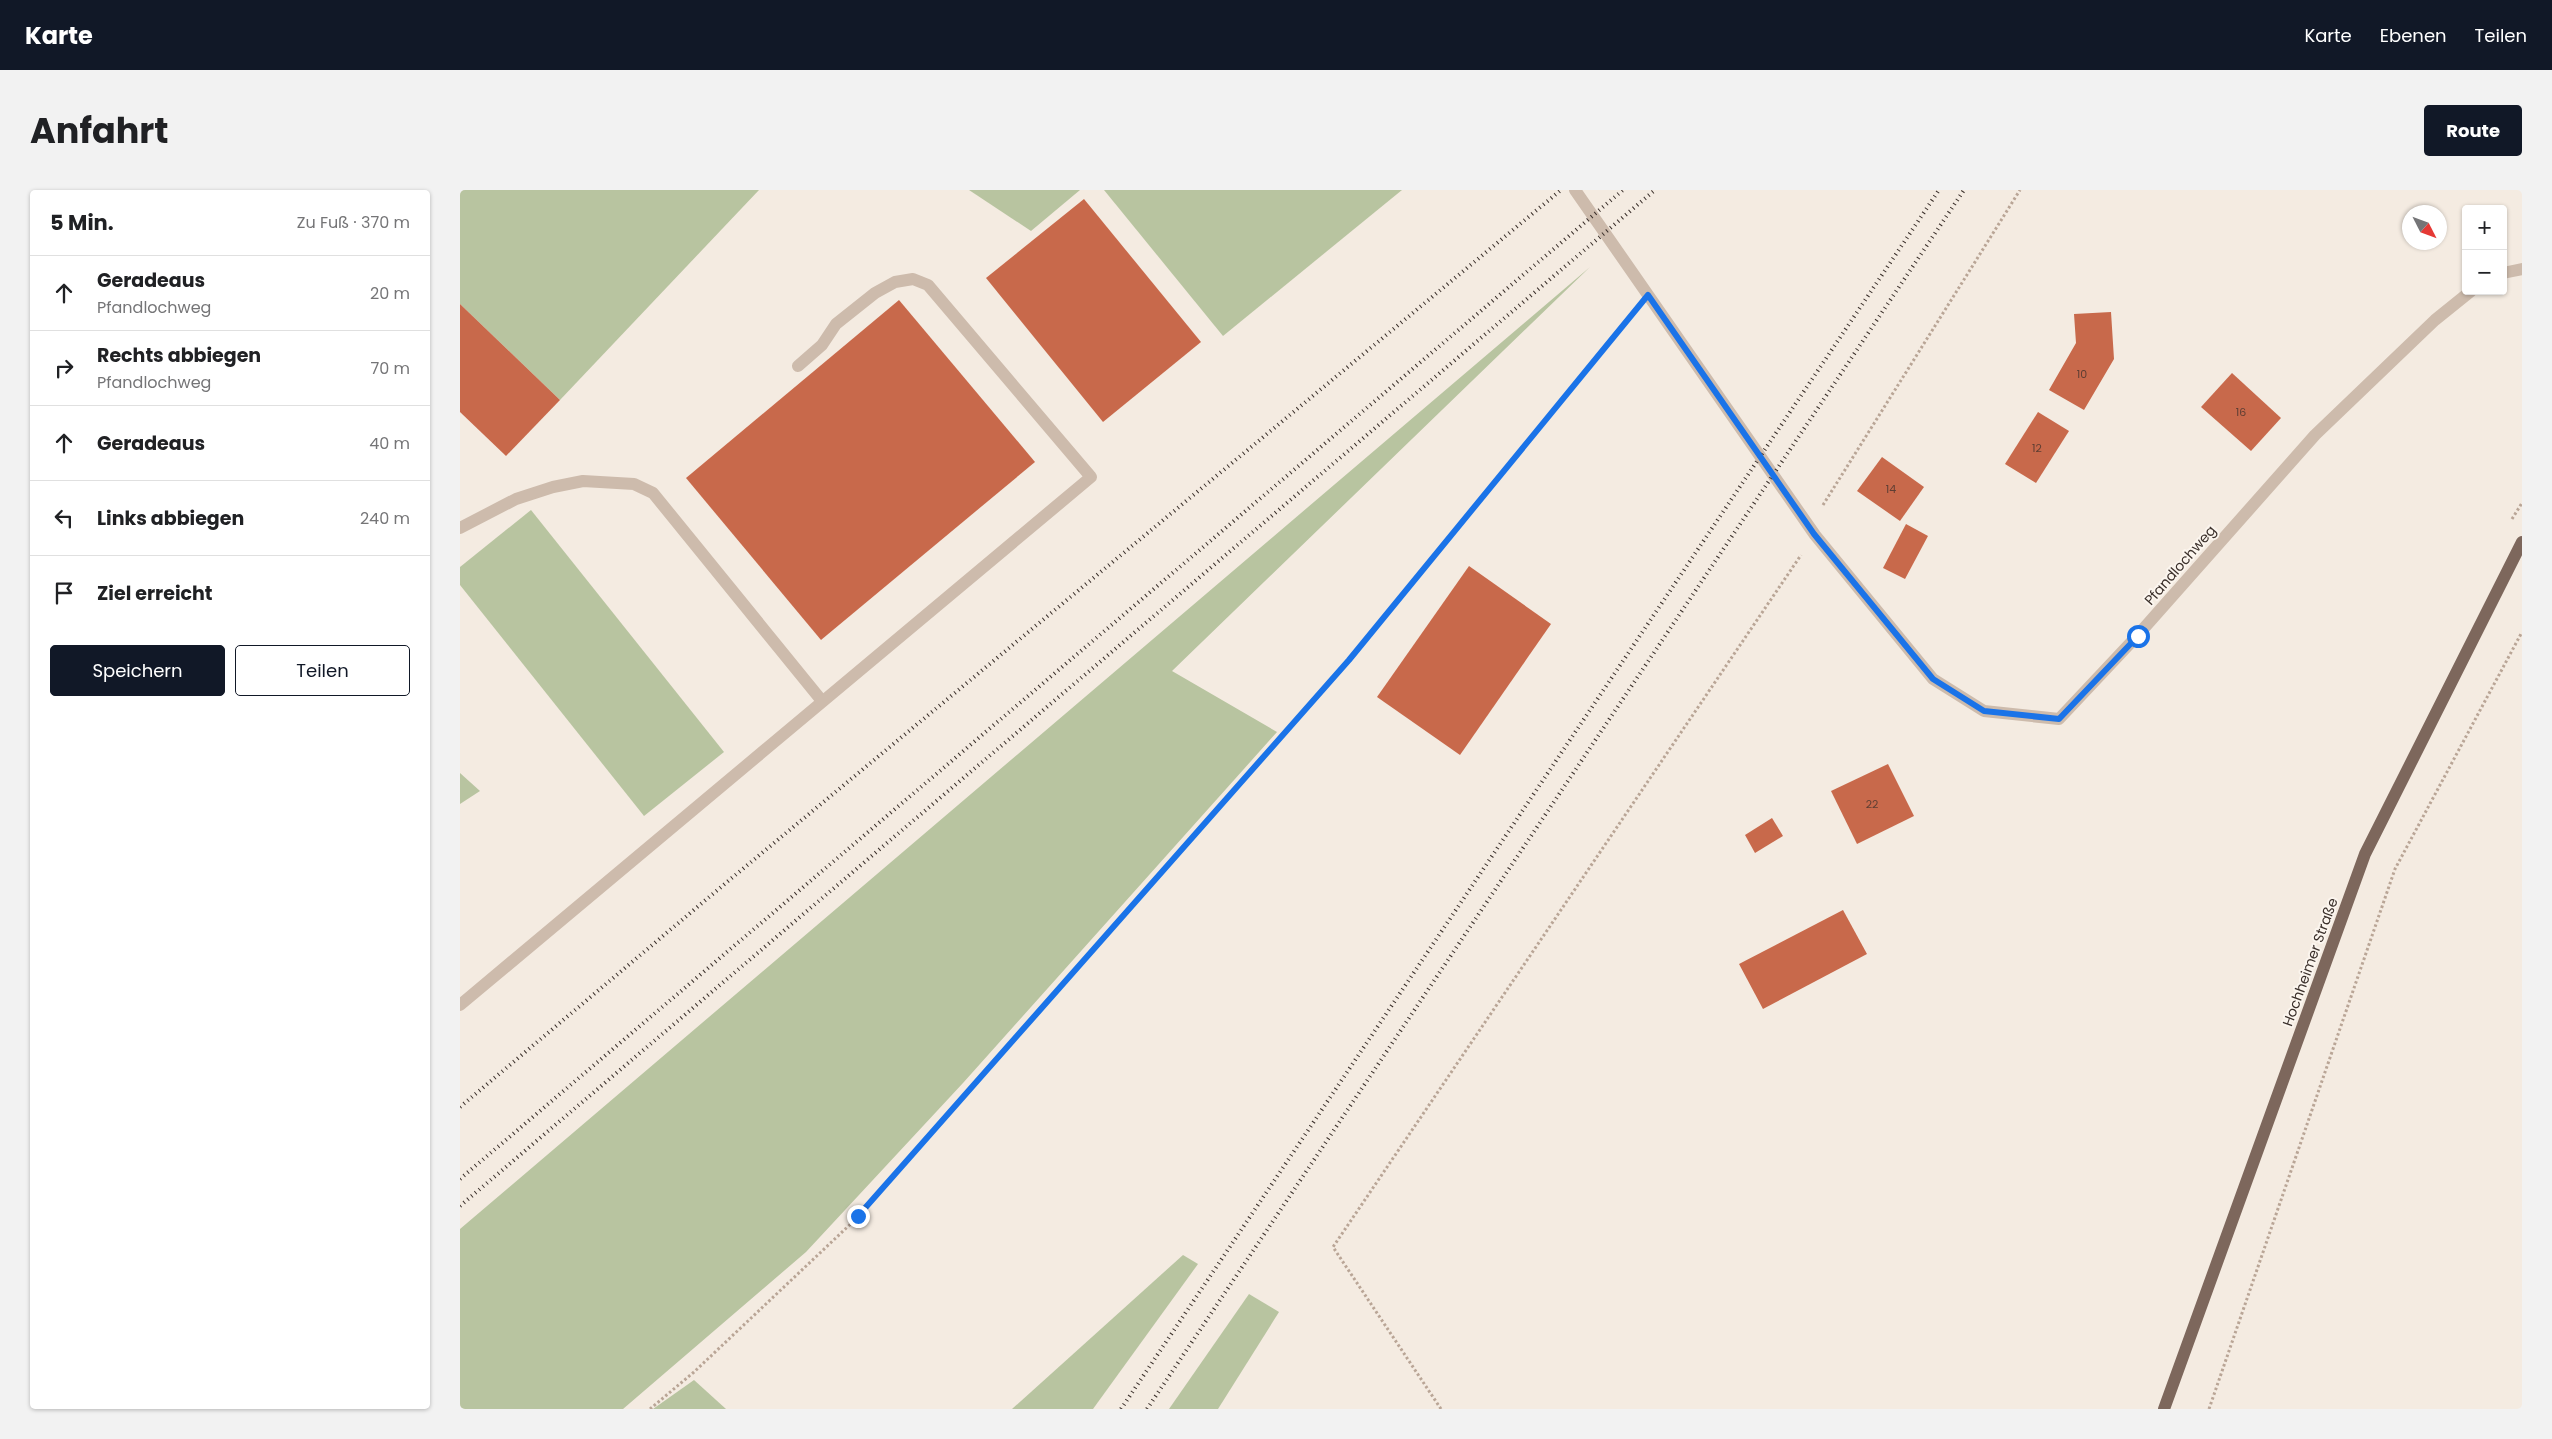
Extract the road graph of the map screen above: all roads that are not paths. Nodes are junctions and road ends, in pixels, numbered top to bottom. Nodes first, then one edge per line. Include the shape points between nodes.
1 (1575, 190) edge
2 (2522, 268) edge
3 (2507, 272) edge
4 (2466, 295) edge
5 (798, 366) dead end
6 (460, 528) edge
7 (2522, 542) edge
8 (822, 701) junction
9 (460, 1005) edge
10 (2164, 1409) edge

1 - 4 street, Pfandlochweg via 1812,531 1933,679 1984,711 2059,719 2138,636 2314,435 2434,320
2 - 3 street
5 - 8 street via 822,345 836,324 875,292 895,282 913,279 928,284 1091,477
6 - 8 street via 516,499 582,481 634,484 653,493
7 - 10 main road, Hochheimer Straße via 2365,854
8 - 9 street

